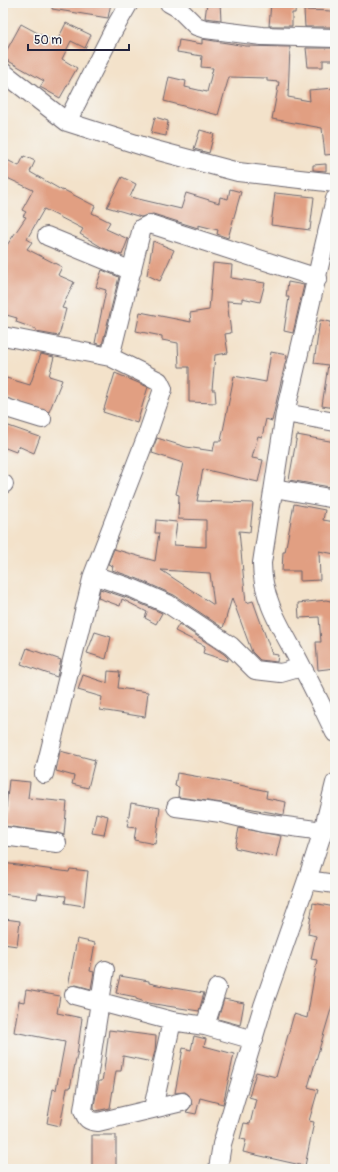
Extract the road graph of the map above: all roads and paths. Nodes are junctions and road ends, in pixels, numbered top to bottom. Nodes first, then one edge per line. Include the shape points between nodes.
1 (129, 3) edge
2 (169, 3) edge
3 (335, 38) edge
4 (3, 72) edge
5 (68, 122) junction
6 (335, 183) edge
7 (335, 199) edge
8 (47, 236) dead end
9 (132, 271) junction
10 (318, 278) junction
11 (3, 336) edge
12 (110, 357) junction
13 (3, 408) edge
14 (285, 413) junction
15 (42, 419) dead end
16 (335, 422) edge
17 (274, 488) junction
18 (335, 499) edge
19 (93, 575) junction
20 (302, 667) junction
21 (335, 733) edge
22 (44, 774) dead end
23 (335, 783) edge
24 (176, 807) dead end
25 (323, 831) junction
26 (3, 836) edge
27 (57, 843) dead end
28 (307, 880) junction
29 (335, 884) edge
30 (105, 970) dead end
31 (217, 988) dead end
32 (74, 995) dead end
33 (101, 1002) junction
34 (172, 1021) junction
35 (205, 1026) junction
36 (254, 1040) junction
37 (182, 1102) dead end
38 (153, 1108) junction
39 (218, 1169) edge

1 - 5 street
2 - 3 street via 178,8 196,26 205,29 262,36
4 - 5 street
5 - 6 street via 155,150 238,172
7 - 10 street
8 - 9 street
9 - 10 street via 142,228 150,224
9 - 12 street
10 - 14 street
11 - 12 street
12 - 19 street via 158,381 163,389
13 - 15 street
14 - 16 street
14 - 17 street
17 - 18 street
17 - 20 street via 262,578 274,618
19 - 20 street via 168,604 231,646 255,670 280,673
19 - 22 street
20 - 21 street
23 - 25 street
24 - 25 street
25 - 28 street
26 - 27 street
28 - 29 street
28 - 36 street via 263,1006
30 - 33 street
31 - 35 street
32 - 33 street
33 - 34 street
33 - 38 street via 83,1110 86,1118 98,1122
34 - 35 street
34 - 38 street
35 - 36 street
36 - 39 street via 222,1144
37 - 38 street

